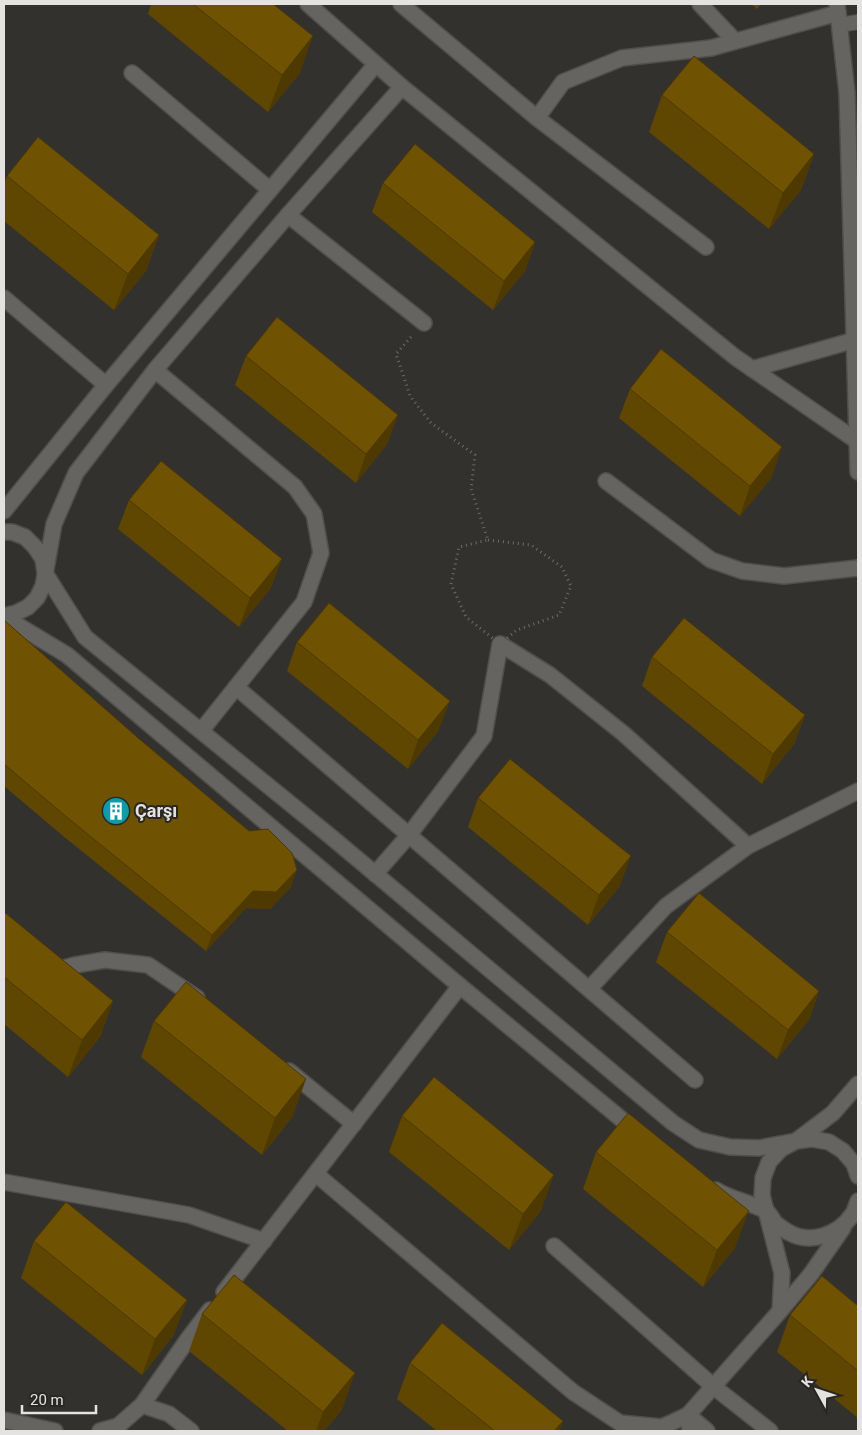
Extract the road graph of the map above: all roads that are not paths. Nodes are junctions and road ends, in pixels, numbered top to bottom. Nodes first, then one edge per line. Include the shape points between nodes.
1 (308, 4) edge
2 (401, 4) edge
3 (700, 4) edge
4 (838, 14) edge
5 (858, 22) edge
6 (735, 42) junction
7 (376, 64) junction
8 (132, 73) dead end
9 (402, 87) junction
10 (538, 118) junction
11 (270, 190) junction
12 (288, 215) junction
13 (706, 247) dead end
14 (4, 298) edge
15 (856, 310) edge
16 (424, 323) road end
17 (854, 340) junction
18 (752, 369) junction
19 (155, 370) junction
20 (106, 385) junction
21 (857, 441) edge
22 (858, 472) edge
23 (606, 481) dead end
24 (4, 511) edge
25 (4, 532) edge
26 (858, 568) edge
27 (45, 573) junction
28 (4, 616) edge
29 (4, 620) edge
30 (236, 687) junction
31 (200, 730) junction
32 (858, 791) edge
33 (409, 835) junction
34 (748, 846) junction
35 (375, 874) junction
36 (42, 959) edge
37 (460, 986) junction
38 (589, 989) junction
39 (208, 1006) edge
40 (277, 1062) edge
41 (695, 1080) dead end
42 (858, 1084) edge
43 (354, 1124) junction
44 (796, 1141) junction
45 (649, 1142) edge
46 (316, 1174) junction
47 (858, 1176) edge
48 (700, 1181) edge
49 (4, 1182) edge
50 (857, 1209) edge
51 (767, 1212) junction
52 (264, 1241) junction
53 (554, 1246) dead end
54 (780, 1311) junction
55 (714, 1386) junction
56 (142, 1405) junction
57 (688, 1415) junction
58 (4, 1420) edge
59 (660, 1429) edge
60 (55, 1431) edge
61 (100, 1431) edge
62 (191, 1431) edge
63 (690, 1431) edge
64 (707, 1431) edge
65 (770, 1431) edge

1 - 7 street
2 - 10 street
3 - 6 street
4 - 5 lane
4 - 6 street
4 - 15 street via 847,93
6 - 10 street via 711,48 622,58 563,82
7 - 9 street
7 - 11 street
8 - 11 street
9 - 12 street
9 - 18 street
10 - 13 street
11 - 20 street
12 - 16 street
12 - 19 street
14 - 20 street
15 - 17 street
17 - 18 street
17 - 21 street
18 - 21 street
19 - 27 street via 76,473 54,524
19 - 30 street via 295,487 314,514 321,553 304,602
20 - 24 street
21 - 22 street
23 - 26 street via 711,560 742,571 784,576
25 - 27 street via 25,537 36,547 43,559
27 - 28 street via 37,598 16,614
27 - 31 street via 85,637
29 - 37 street via 66,655
30 - 31 street
30 - 33 street
31 - 35 street
32 - 34 street
33 - 34 street via 484,736 500,644 550,675 624,734
33 - 35 street
33 - 38 street
34 - 38 street via 666,906
35 - 44 street via 673,1123 698,1140 730,1147 759,1148
36 - 39 street via 57,970 105,960 148,964
37 - 43 street
37 - 45 street
38 - 41 street
40 - 43 street
42 - 44 street via 833,1113
43 - 46 street
44 - 47 street via 829,1142 843,1151 854,1164
44 - 51 street via 781,1149 769,1162 762,1187
46 - 52 street
46 - 59 street via 573,1392 620,1423
48 - 51 street via 724,1195
49 - 52 street via 189,1215
50 - 51 street via 844,1225 818,1237 802,1237 788,1232
50 - 54 street
51 - 54 street via 782,1273
52 - 56 street
53 - 55 street
54 - 55 street
55 - 57 street
55 - 65 street
56 - 61 street via 118,1426
56 - 62 street via 169,1414
57 - 59 street
57 - 63 street
57 - 64 street
58 - 60 street

